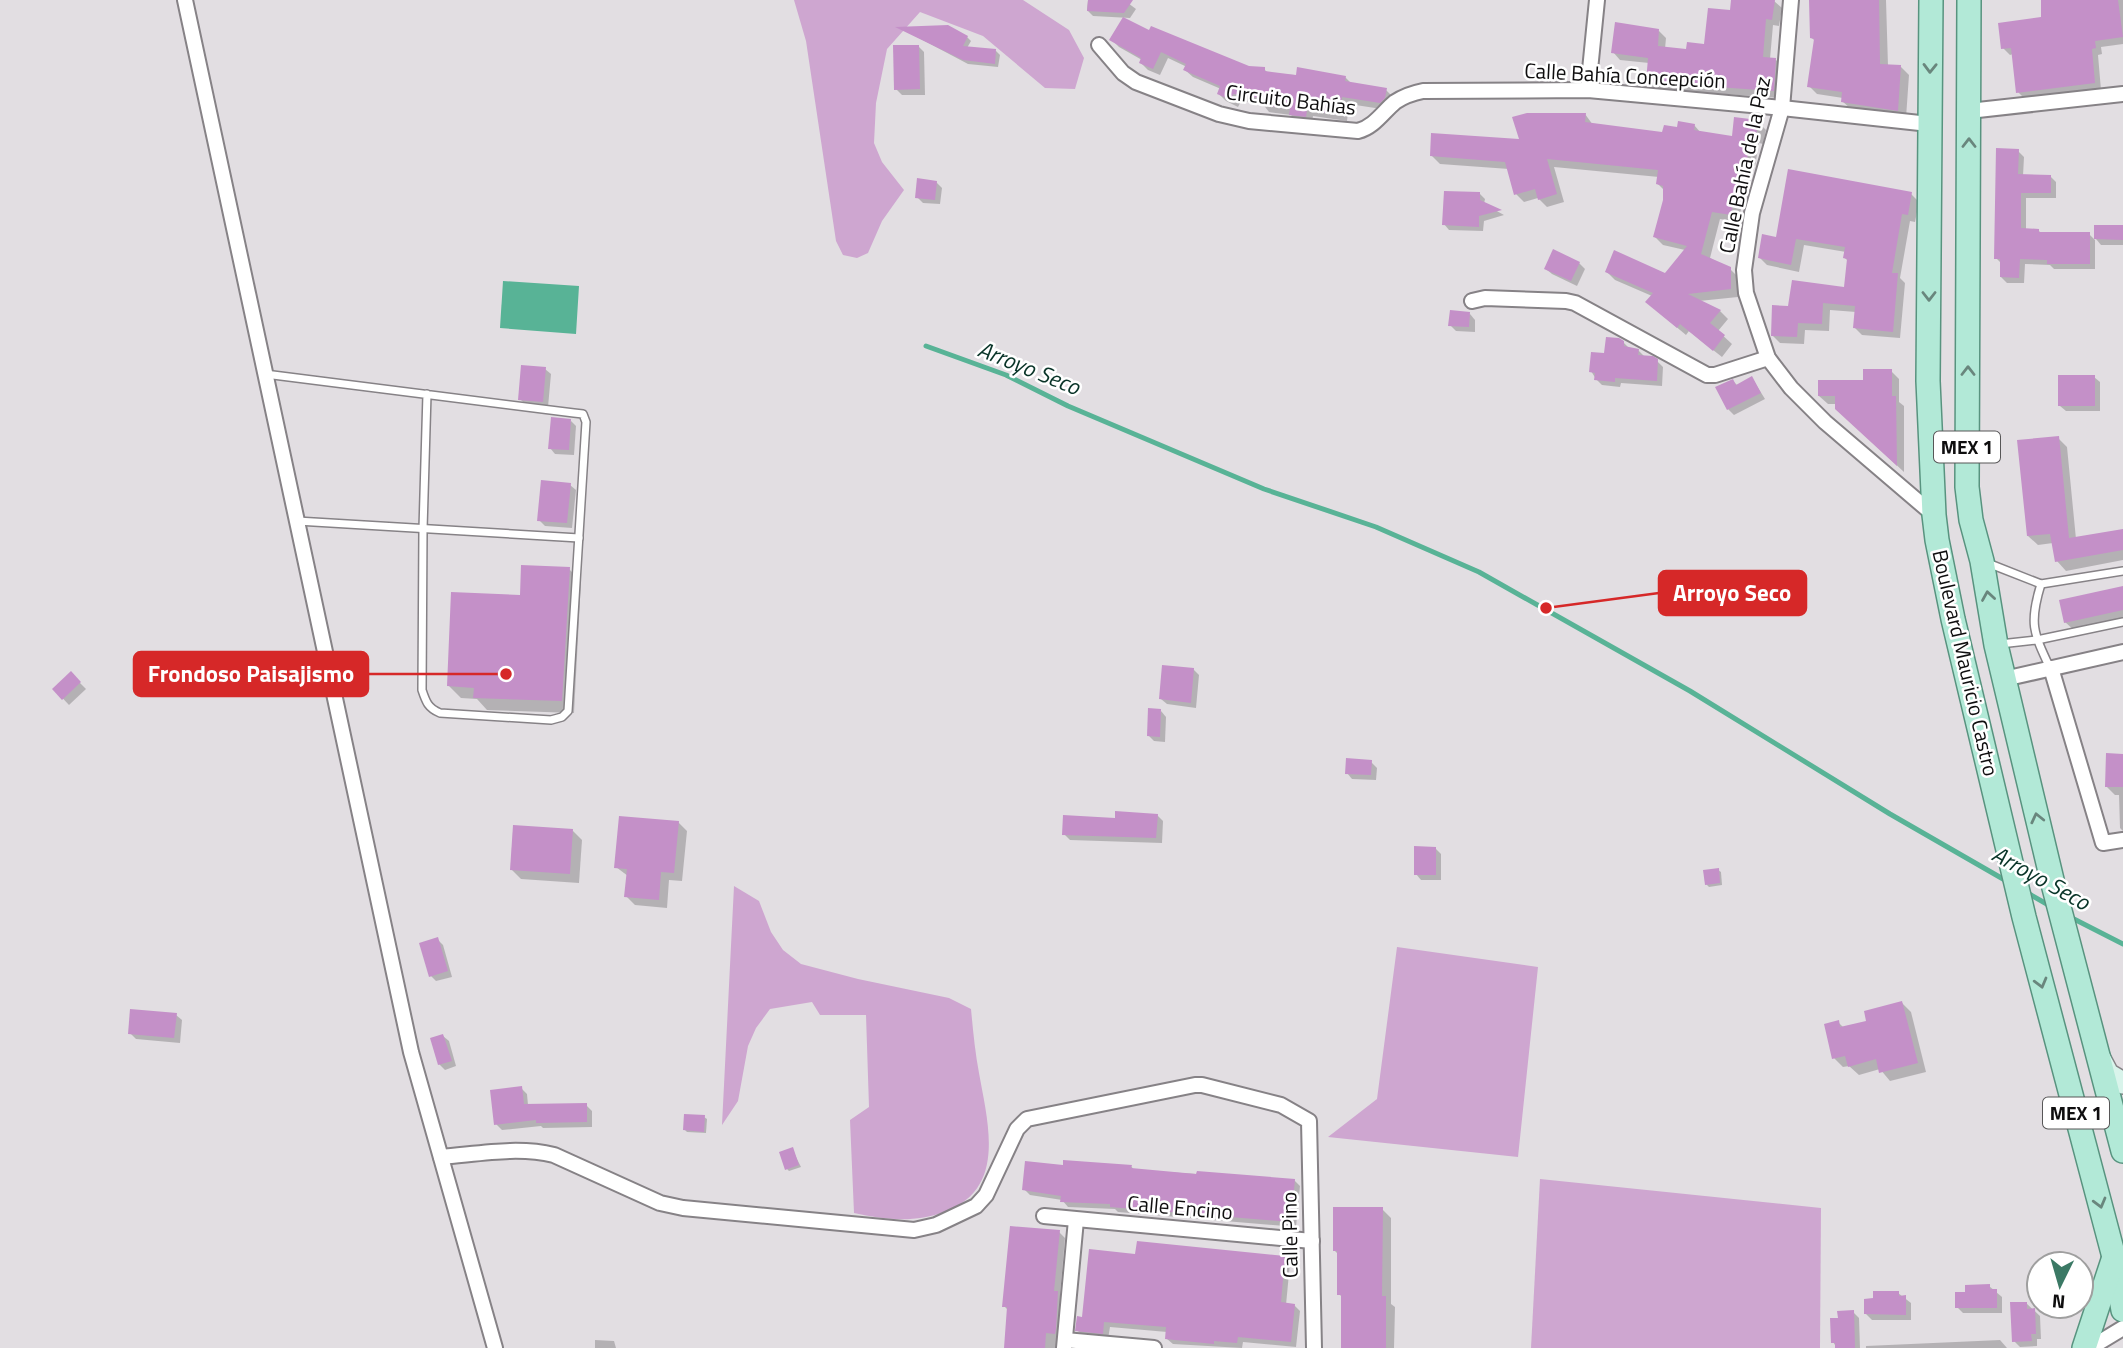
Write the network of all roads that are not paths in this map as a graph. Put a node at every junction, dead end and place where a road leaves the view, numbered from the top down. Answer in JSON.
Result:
{"nodes":[{"id":1,"x":185,"y":0,"type":"edge"},
{"id":2,"x":1597,"y":0,"type":"edge"},
{"id":3,"x":1791,"y":0,"type":"edge"},
{"id":4,"x":1931,"y":0,"type":"edge"},
{"id":5,"x":1969,"y":0,"type":"edge"},
{"id":6,"x":1100,"y":46,"type":"dead end"},
{"id":7,"x":1588,"y":90,"type":"junction"},
{"id":8,"x":2123,"y":94,"type":"edge"},
{"id":9,"x":1782,"y":108,"type":"junction"},
{"id":10,"x":1969,"y":111,"type":"junction"},
{"id":11,"x":1929,"y":124,"type":"junction"},
{"id":12,"x":1372,"y":125,"type":"joint"},
{"id":13,"x":1472,"y":301,"type":"dead end"},
{"id":14,"x":1768,"y":358,"type":"junction"},
{"id":15,"x":265,"y":374,"type":"junction"},
{"id":16,"x":428,"y":394,"type":"junction"},
{"id":17,"x":1934,"y":514,"type":"junction"},
{"id":18,"x":297,"y":521,"type":"junction"},
{"id":19,"x":423,"y":529,"type":"junction"},
{"id":20,"x":579,"y":538,"type":"junction"},
{"id":21,"x":1982,"y":561,"type":"junction"},
{"id":22,"x":2123,"y":571,"type":"edge"},
{"id":23,"x":2041,"y":584,"type":"junction"},
{"id":24,"x":2123,"y":622,"type":"edge"},
{"id":25,"x":2037,"y":640,"type":"junction"},
{"id":26,"x":1996,"y":645,"type":"junction"},
{"id":27,"x":2123,"y":652,"type":"edge"},
{"id":28,"x":2051,"y":668,"type":"junction"},
{"id":29,"x":2004,"y":679,"type":"junction"},
{"id":30,"x":2123,"y":841,"type":"edge"},
{"id":31,"x":2098,"y":1055,"type":"junction"},
{"id":32,"x":2123,"y":1083,"type":"edge"},
{"id":33,"x":2123,"y":1151,"type":"edge"},
{"id":34,"x":441,"y":1157,"type":"junction"},
{"id":35,"x":1044,"y":1216,"type":"dead end"},
{"id":36,"x":1076,"y":1220,"type":"junction"},
{"id":37,"x":1311,"y":1241,"type":"junction"},
{"id":38,"x":2114,"y":1258,"type":"junction"},
{"id":39,"x":2123,"y":1310,"type":"edge"},
{"id":40,"x":2123,"y":1328,"type":"edge"},
{"id":41,"x":1065,"y":1344,"type":"edge"},
{"id":42,"x":495,"y":1348,"type":"edge"},
{"id":43,"x":1154,"y":1348,"type":"edge"},
{"id":44,"x":1314,"y":1348,"type":"edge"},
{"id":45,"x":2084,"y":1348,"type":"edge"},
{"id":46,"x":2090,"y":1348,"type":"edge"}],
"edges":[{"from":1,"to":15,"type":"street"},
{"from":2,"to":7,"type":"street"},
{"from":3,"to":9,"type":"street","name":"Calle Bahía de la Paz"},
{"from":4,"to":11,"type":"main road","name":"Boulevard Mauricio Castro","number":"MEX 1","one_way":true},
{"from":5,"to":10,"type":"main road","name":"Boulevard Mauricio Castro","number":"MEX 1"},
{"from":6,"to":12,"type":"street","name":"Circuito Bahías"},
{"from":7,"to":9,"type":"street","name":"Calle Bahía Concepción"},
{"from":7,"to":12,"type":"street","name":"Calle Bahía Concepción"},
{"from":8,"to":10,"type":"street"},
{"from":9,"to":11,"type":"street","name":"Calle Bahía Concepción"},
{"from":9,"to":14,"type":"street","name":"Calle Bahía de la Paz"},
{"from":21,"to":10,"type":"main road","name":"Boulevard Mauricio Castro","number":"MEX 1","one_way":true},
{"from":11,"to":17,"type":"main road","name":"Boulevard Mauricio Castro","number":"MEX 1","one_way":true},
{"from":13,"to":14,"type":"street"},
{"from":14,"to":17,"type":"street","name":"Calle Bahía de la Paz"},
{"from":15,"to":16,"type":"lane"},
{"from":15,"to":18,"type":"street"},
{"from":16,"to":19,"type":"lane"},
{"from":16,"to":20,"type":"lane"},
{"from":17,"to":38,"type":"main road","name":"Boulevard Mauricio Castro","number":"MEX 1","one_way":true},
{"from":18,"to":19,"type":"lane"},
{"from":18,"to":34,"type":"street"},
{"from":19,"to":20,"type":"lane"},
{"from":19,"to":20,"type":"lane"},
{"from":21,"to":23,"type":"lane"},
{"from":26,"to":21,"type":"main road","name":"Boulevard Mauricio Castro","number":"MEX 1","one_way":true},
{"from":22,"to":23,"type":"lane"},
{"from":23,"to":25,"type":"lane"},
{"from":24,"to":25,"type":"lane"},
{"from":25,"to":26,"type":"lane"},
{"from":25,"to":28,"type":"lane"},
{"from":26,"to":29,"type":"main road","name":"Boulevard Mauricio Castro","number":"MEX 1"},
{"from":27,"to":28,"type":"street"},
{"from":28,"to":29,"type":"street"},
{"from":28,"to":30,"type":"street"},
{"from":31,"to":29,"type":"main road","name":"Boulevard Mauricio Castro","number":"MEX 1","one_way":true},
{"from":31,"to":32,"type":"main road"},
{"from":31,"to":33,"type":"main road","name":"Boulevard Mauricio Castro","number":"MEX 1"},
{"from":34,"to":37,"type":"street","name":"Calle Pino"},
{"from":34,"to":42,"type":"street"},
{"from":35,"to":36,"type":"street","name":"Calle Encino"},
{"from":36,"to":37,"type":"street","name":"Calle Encino"},
{"from":36,"to":41,"type":"street"},
{"from":37,"to":44,"type":"street","name":"Calle Pino"},
{"from":38,"to":39,"type":"main road","name":"Boulevard Mauricio Castro","number":"MEX 1"},
{"from":38,"to":45,"type":"main road"},
{"from":40,"to":46,"type":"street"},
{"from":41,"to":43,"type":"street"}]}
